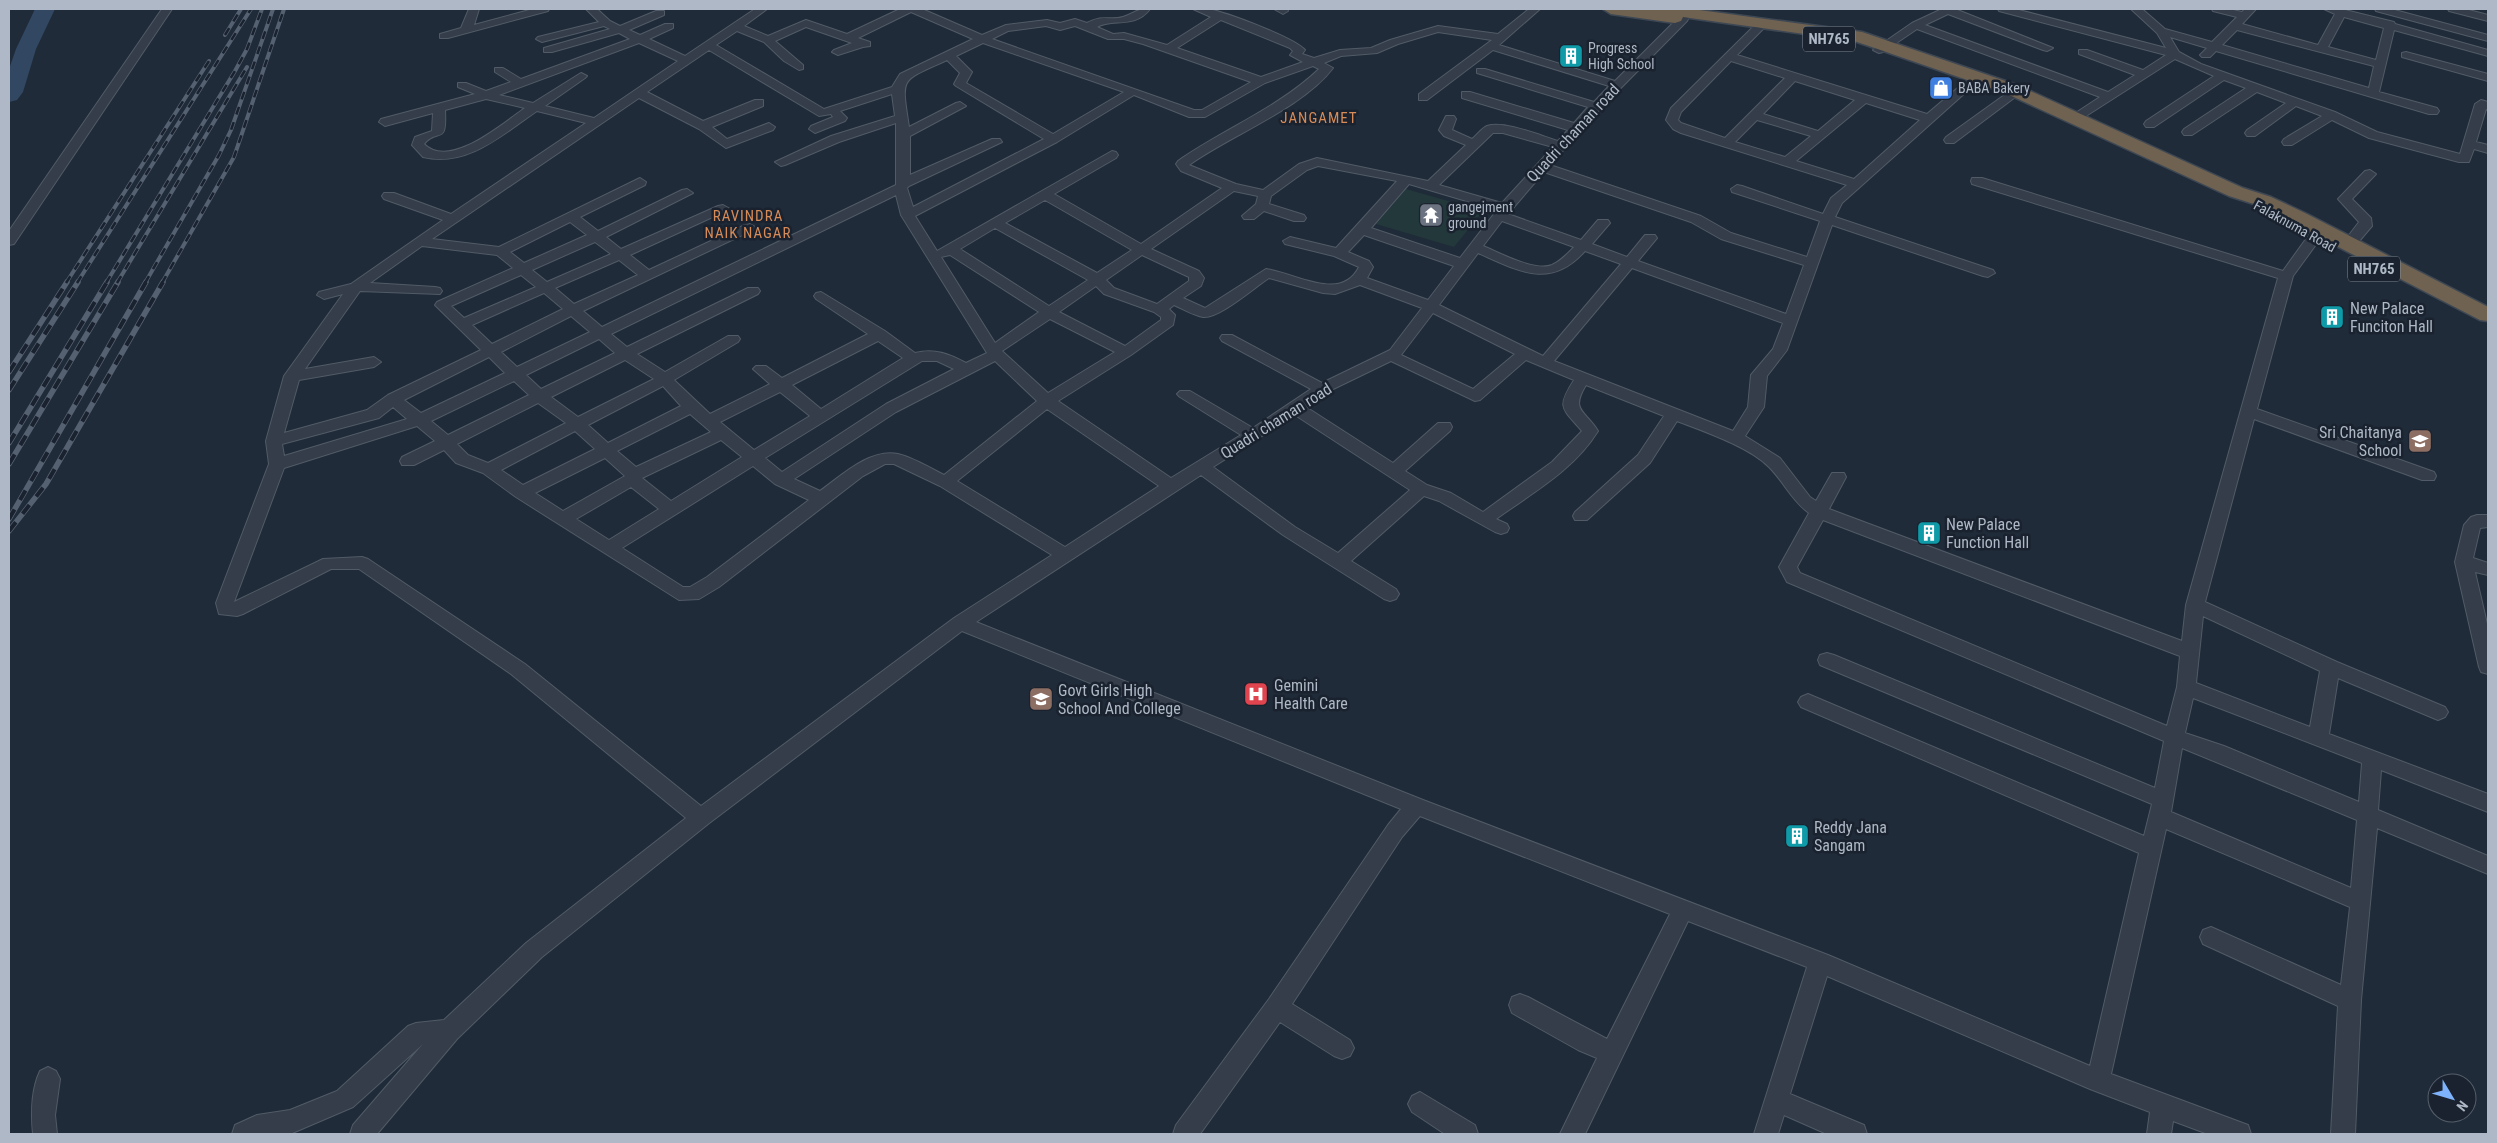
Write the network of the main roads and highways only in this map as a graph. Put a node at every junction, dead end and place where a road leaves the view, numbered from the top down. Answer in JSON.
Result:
{"nodes":[{"id":1,"x":1611,"y":9,"type":"edge"},
{"id":2,"x":1662,"y":9,"type":"edge"},
{"id":3,"x":1684,"y":16,"type":"junction"},
{"id":4,"x":1882,"y":48,"type":"junction"},
{"id":5,"x":2039,"y":103,"type":"junction"},
{"id":6,"x":2318,"y":233,"type":"junction"},
{"id":7,"x":2488,"y":314,"type":"edge"},
{"id":8,"x":2488,"y":328,"type":"edge"}],
"edges":[{"from":1,"to":3,"type":"highway","name":"Falaknuma Road","number":"NH765"},
{"from":2,"to":3,"type":"highway","name":"Falaknuma Road","number":"NH765"},
{"from":3,"to":4,"type":"highway","name":"Falaknuma Road","number":"NH765"},
{"from":3,"to":4,"type":"highway","name":"Falaknuma Road","number":"NH765"},
{"from":4,"to":5,"type":"highway","name":"Falaknuma Road","number":"NH765"},
{"from":4,"to":5,"type":"highway","name":"Falaknuma Road","number":"NH765"},
{"from":5,"to":6,"type":"highway","name":"Falaknuma Road","number":"NH765"},
{"from":6,"to":7,"type":"highway","name":"Falaknuma Road","number":"NH765"},
{"from":6,"to":8,"type":"highway","name":"Falaknuma Road","number":"NH765"}]}
